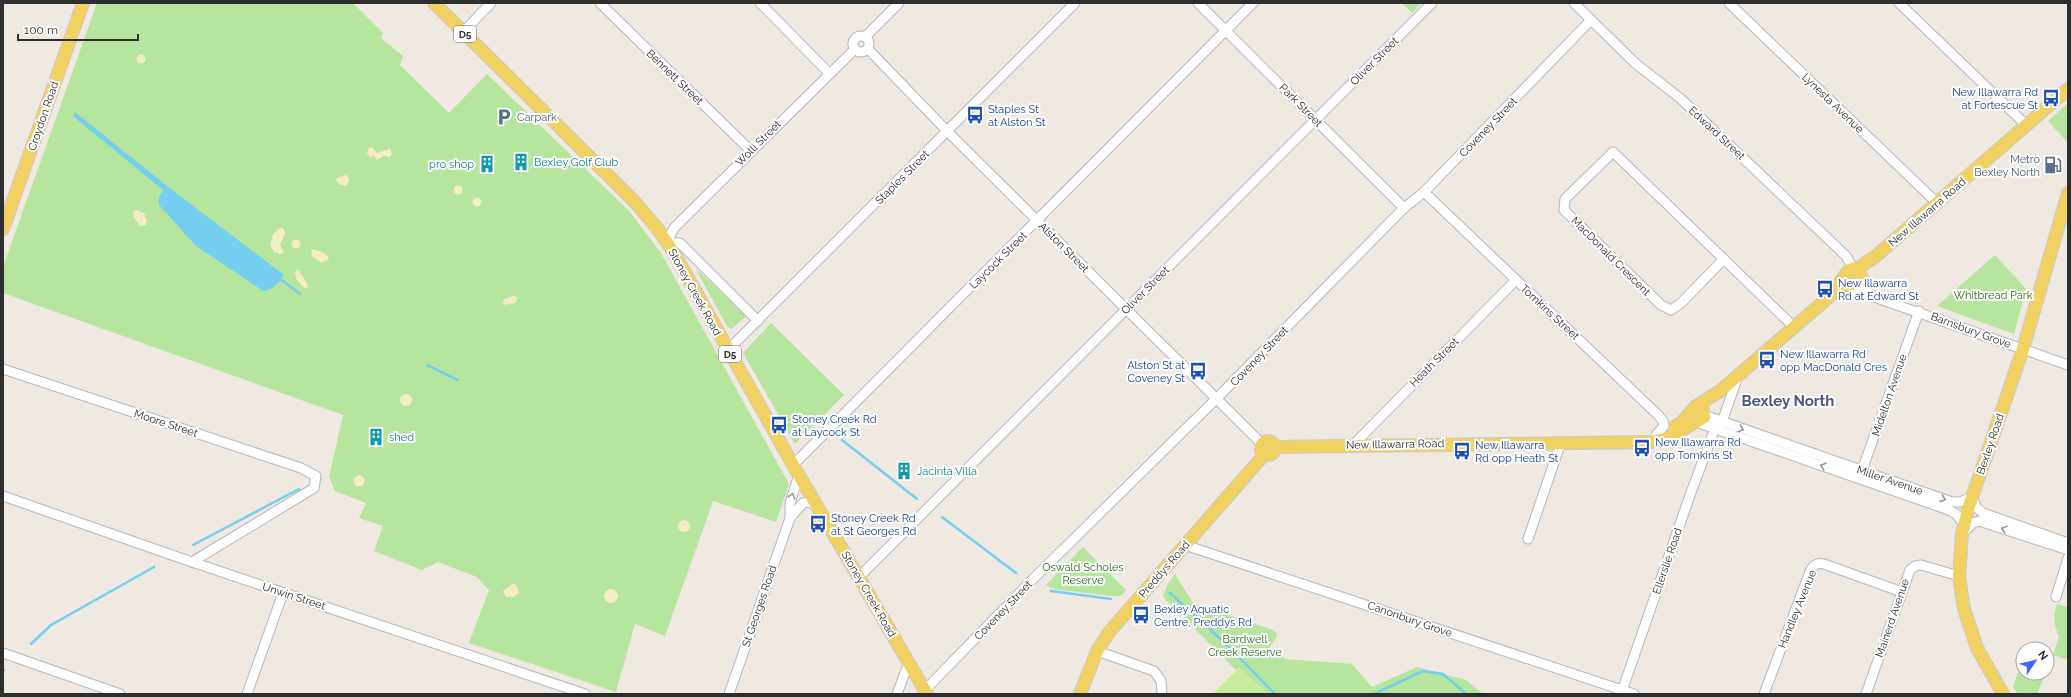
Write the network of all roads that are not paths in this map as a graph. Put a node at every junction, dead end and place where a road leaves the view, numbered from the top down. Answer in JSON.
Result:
{"nodes":[{"id":1,"x":83,"y":3,"type":"edge"},
{"id":2,"x":434,"y":3,"type":"edge"},
{"id":3,"x":491,"y":3,"type":"edge"},
{"id":4,"x":600,"y":3,"type":"edge"},
{"id":5,"x":760,"y":3,"type":"edge"},
{"id":6,"x":899,"y":3,"type":"edge"},
{"id":7,"x":1075,"y":3,"type":"edge"},
{"id":8,"x":1198,"y":3,"type":"edge"},
{"id":9,"x":1253,"y":3,"type":"edge"},
{"id":10,"x":1432,"y":3,"type":"edge"},
{"id":11,"x":1574,"y":3,"type":"edge"},
{"id":12,"x":1729,"y":3,"type":"edge"},
{"id":13,"x":1899,"y":3,"type":"edge"},
{"id":14,"x":1591,"y":20,"type":"junction"},
{"id":15,"x":1225,"y":30,"type":"junction"},
{"id":16,"x":463,"y":32,"type":"junction"},
{"id":17,"x":866,"y":36,"type":"junction"},
{"id":18,"x":855,"y":49,"type":"junction"},
{"id":19,"x":868,"y":49,"type":"junction"},
{"id":20,"x":828,"y":73,"type":"junction"},
{"id":21,"x":2068,"y":89,"type":"edge"},
{"id":22,"x":2068,"y":93,"type":"edge"},
{"id":23,"x":2056,"y":101,"type":"junction"},
{"id":24,"x":1316,"y":120,"type":"junction"},
{"id":25,"x":2026,"y":125,"type":"junction"},
{"id":26,"x":947,"y":131,"type":"junction"},
{"id":27,"x":750,"y":150,"type":"junction"},
{"id":28,"x":1424,"y":192,"type":"junction"},
{"id":29,"x":2068,"y":193,"type":"edge"},
{"id":30,"x":1937,"y":203,"type":"junction"},
{"id":31,"x":1404,"y":208,"type":"junction"},
{"id":32,"x":1037,"y":220,"type":"junction"},
{"id":33,"x":4,"y":226,"type":"edge"},
{"id":34,"x":2064,"y":226,"type":"edge"},
{"id":35,"x":667,"y":242,"type":"junction"},
{"id":36,"x":1846,"y":256,"type":"junction"},
{"id":37,"x":1876,"y":256,"type":"junction"},
{"id":38,"x":1724,"y":259,"type":"junction"},
{"id":39,"x":1855,"y":277,"type":"junction"},
{"id":40,"x":1516,"y":280,"type":"junction"},
{"id":41,"x":1830,"y":296,"type":"junction"},
{"id":42,"x":1870,"y":296,"type":"junction"},
{"id":43,"x":1126,"y":310,"type":"junction"},
{"id":44,"x":1918,"y":312,"type":"junction"},
{"id":45,"x":758,"y":320,"type":"junction"},
{"id":46,"x":1794,"y":327,"type":"junction"},
{"id":47,"x":2023,"y":349,"type":"junction"},
{"id":48,"x":728,"y":350,"type":"junction"},
{"id":49,"x":2068,"y":365,"type":"edge"},
{"id":50,"x":3,"y":369,"type":"edge"},
{"id":51,"x":1740,"y":374,"type":"junction"},
{"id":52,"x":1216,"y":399,"type":"junction"},
{"id":53,"x":1698,"y":415,"type":"junction"},
{"id":54,"x":1718,"y":425,"type":"junction"},
{"id":55,"x":1656,"y":435,"type":"junction"},
{"id":56,"x":1562,"y":442,"type":"junction"},
{"id":57,"x":1353,"y":445,"type":"junction"},
{"id":58,"x":1276,"y":447,"type":"joint"},
{"id":59,"x":1263,"y":449,"type":"junction"},
{"id":60,"x":796,"y":470,"type":"junction"},
{"id":61,"x":1861,"y":474,"type":"junction"},
{"id":62,"x":3,"y":496,"type":"edge"},
{"id":63,"x":1972,"y":497,"type":"junction"},
{"id":64,"x":818,"y":507,"type":"junction"},
{"id":65,"x":790,"y":518,"type":"junction"},
{"id":66,"x":1963,"y":529,"type":"junction"},
{"id":67,"x":1528,"y":539,"type":"dead end"},
{"id":68,"x":2068,"y":543,"type":"edge"},
{"id":69,"x":1185,"y":545,"type":"junction"},
{"id":70,"x":2068,"y":550,"type":"edge"},
{"id":71,"x":2068,"y":558,"type":"edge"},
{"id":72,"x":192,"y":562,"type":"junction"},
{"id":73,"x":1959,"y":576,"type":"junction"},
{"id":74,"x":859,"y":577,"type":"junction"},
{"id":75,"x":1902,"y":592,"type":"junction"},
{"id":76,"x":283,"y":593,"type":"junction"},
{"id":77,"x":2056,"y":597,"type":"dead end"},
{"id":78,"x":1096,"y":651,"type":"junction"},
{"id":79,"x":3,"y":653,"type":"edge"},
{"id":80,"x":909,"y":662,"type":"junction"},
{"id":81,"x":573,"y":692,"type":"edge"},
{"id":82,"x":926,"y":692,"type":"edge"},
{"id":83,"x":1622,"y":692,"type":"edge"},
{"id":84,"x":120,"y":694,"type":"edge"},
{"id":85,"x":247,"y":694,"type":"edge"},
{"id":86,"x":585,"y":694,"type":"edge"},
{"id":87,"x":729,"y":694,"type":"edge"},
{"id":88,"x":897,"y":694,"type":"edge"},
{"id":89,"x":1080,"y":694,"type":"edge"},
{"id":90,"x":1162,"y":694,"type":"edge"},
{"id":91,"x":1634,"y":694,"type":"edge"},
{"id":92,"x":1764,"y":694,"type":"edge"},
{"id":93,"x":1866,"y":694,"type":"edge"},
{"id":94,"x":2003,"y":694,"type":"edge"}],
"edges":[{"from":1,"to":33,"type":"main road","name":"Croydon Road"},
{"from":2,"to":16,"type":"main road","name":"Stoney Creek Road","number":"D5"},
{"from":3,"to":16,"type":"street"},
{"from":4,"to":27,"type":"street","name":"Bennett Street"},
{"from":5,"to":20,"type":"street"},
{"from":6,"to":17,"type":"street"},
{"from":7,"to":26,"type":"street","name":"Staples Street"},
{"from":8,"to":15,"type":"street","name":"Park Street"},
{"from":9,"to":15,"type":"street","name":"Laycock Street"},
{"from":10,"to":24,"type":"street","name":"Oliver Street"},
{"from":11,"to":14,"type":"street","name":"Edward Street"},
{"from":12,"to":30,"type":"street","name":"Lynesta Avenue"},
{"from":13,"to":25,"type":"street"},
{"from":14,"to":28,"type":"street","name":"Coveney Street"},
{"from":14,"to":36,"type":"street","name":"Edward Street"},
{"from":15,"to":24,"type":"street","name":"Park Street"},
{"from":15,"to":32,"type":"street","name":"Laycock Street"},
{"from":16,"to":35,"type":"main road","name":"Stoney Creek Road","number":"D5"},
{"from":17,"to":18,"type":"street"},
{"from":17,"to":19,"type":"street"},
{"from":18,"to":19,"type":"street"},
{"from":18,"to":20,"type":"street","name":"Wolli Street"},
{"from":19,"to":26,"type":"street","name":"Alston Street"},
{"from":20,"to":27,"type":"street","name":"Wolli Street"},
{"from":21,"to":23,"type":"main road","name":"New Illawarra Road"},
{"from":22,"to":23,"type":"main road"},
{"from":23,"to":25,"type":"main road","name":"New Illawarra Road"},
{"from":24,"to":31,"type":"street","name":"Park Street"},
{"from":24,"to":43,"type":"street","name":"Oliver Street"},
{"from":25,"to":30,"type":"main road","name":"New Illawarra Road"},
{"from":26,"to":32,"type":"street","name":"Alston Street"},
{"from":26,"to":45,"type":"street","name":"Staples Street"},
{"from":27,"to":35,"type":"street","name":"Wolli Street"},
{"from":28,"to":31,"type":"street","name":"Coveney Street"},
{"from":28,"to":40,"type":"street","name":"Tomkins Street"},
{"from":29,"to":34,"type":"main road","name":"Bexley Road"},
{"from":30,"to":37,"type":"main road","name":"New Illawarra Road"},
{"from":31,"to":52,"type":"street","name":"Coveney Street"},
{"from":32,"to":43,"type":"street","name":"Alston Street"},
{"from":32,"to":60,"type":"street","name":"Laycock Street"},
{"from":34,"to":47,"type":"main road","name":"Bexley Road"},
{"from":35,"to":45,"type":"street"},
{"from":35,"to":48,"type":"main road","name":"Stoney Creek Road","number":"D5"},
{"from":36,"to":37,"type":"street"},
{"from":36,"to":39,"type":"street","name":"Edward Street"},
{"from":37,"to":39,"type":"main road","name":"New Illawarra Road"},
{"from":38,"to":38,"type":"street","name":"MacDonald Crescent"},
{"from":38,"to":46,"type":"street","name":"MacDonald Crescent"},
{"from":39,"to":41,"type":"main road","name":"New Illawarra Road"},
{"from":39,"to":42,"type":"street","name":"Barnsbury Grove"},
{"from":40,"to":55,"type":"street","name":"Tomkins Street"},
{"from":40,"to":57,"type":"street","name":"Heath Street"},
{"from":41,"to":42,"type":"street"},
{"from":41,"to":46,"type":"main road","name":"New Illawarra Road"},
{"from":42,"to":44,"type":"street","name":"Barnsbury Grove"},
{"from":43,"to":52,"type":"street","name":"Alston Street"},
{"from":43,"to":74,"type":"street","name":"Oliver Street"},
{"from":44,"to":47,"type":"street","name":"Barnsbury Grove"},
{"from":44,"to":61,"type":"street","name":"Midelton Avenue"},
{"from":45,"to":48,"type":"street","name":"Staples Street"},
{"from":46,"to":51,"type":"main road","name":"New Illawarra Road"},
{"from":47,"to":49,"type":"street","name":"Barnsbury Grove"},
{"from":47,"to":63,"type":"main road","name":"Bexley Road"},
{"from":48,"to":60,"type":"main road","name":"Stoney Creek Road","number":"D5"},
{"from":50,"to":72,"type":"street","name":"Moore Street"},
{"from":51,"to":53,"type":"main road","name":"New Illawarra Road"},
{"from":51,"to":54,"type":"street","name":"Ellerslie Road"},
{"from":52,"to":59,"type":"street","name":"Alston Street"},
{"from":52,"to":82,"type":"street","name":"Coveney Street"},
{"from":53,"to":54,"type":"street","name":"Miller Avenue"},
{"from":53,"to":55,"type":"main road","name":"New Illawarra Road"},
{"from":53,"to":56,"type":"main road","name":"New Illawarra Road"},
{"from":54,"to":61,"type":"street","name":"Miller Avenue"},
{"from":54,"to":83,"type":"street","name":"Ellerslie Road"},
{"from":55,"to":56,"type":"main road","name":"New Illawarra Road"},
{"from":56,"to":57,"type":"main road","name":"New Illawarra Road"},
{"from":56,"to":67,"type":"street"},
{"from":57,"to":58,"type":"main road","name":"New Illawarra Road"},
{"from":58,"to":59,"type":"main road","name":"Preddys Road"},
{"from":59,"to":69,"type":"main road","name":"Preddys Road"},
{"from":60,"to":64,"type":"main road","name":"Stoney Creek Road","number":"D5"},
{"from":65,"to":60,"type":"street","name":"St Georges Road","one_way":true},
{"from":61,"to":63,"type":"street","name":"Miller Avenue","one_way":true},
{"from":61,"to":66,"type":"street","name":"Miller Avenue"},
{"from":62,"to":72,"type":"street","name":"Unwin Street"},
{"from":63,"to":66,"type":"main road","name":"Bexley Road"},
{"from":63,"to":68,"type":"street"},
{"from":64,"to":65,"type":"street","name":"St Georges Road"},
{"from":64,"to":74,"type":"main road","name":"Stoney Creek Road","number":"D5"},
{"from":65,"to":87,"type":"street","name":"St Georges Road"},
{"from":70,"to":66,"type":"street","one_way":true},
{"from":66,"to":73,"type":"main road","name":"Bexley Road"},
{"from":69,"to":78,"type":"main road","name":"Preddys Road"},
{"from":69,"to":83,"type":"street","name":"Canonbury Grove"},
{"from":71,"to":77,"type":"street"},
{"from":72,"to":76,"type":"street","name":"Unwin Street"},
{"from":73,"to":75,"type":"street","name":"Mainerd Avenue"},
{"from":73,"to":94,"type":"main road","name":"Bexley Road"},
{"from":74,"to":80,"type":"main road","name":"Stoney Creek Road","number":"D5"},
{"from":75,"to":92,"type":"street","name":"Handley Avenue"},
{"from":75,"to":93,"type":"street","name":"Mainerd Avenue"},
{"from":76,"to":81,"type":"street","name":"Unwin Street"},
{"from":76,"to":85,"type":"street"},
{"from":78,"to":89,"type":"main road","name":"Preddys Road"},
{"from":78,"to":90,"type":"street"},
{"from":79,"to":84,"type":"street"},
{"from":80,"to":82,"type":"main road","name":"Stoney Creek Road","number":"D5"},
{"from":80,"to":88,"type":"street"},
{"from":81,"to":86,"type":"street","name":"Unwin Street"},
{"from":83,"to":91,"type":"street","name":"Canonbury Grove"}]}
